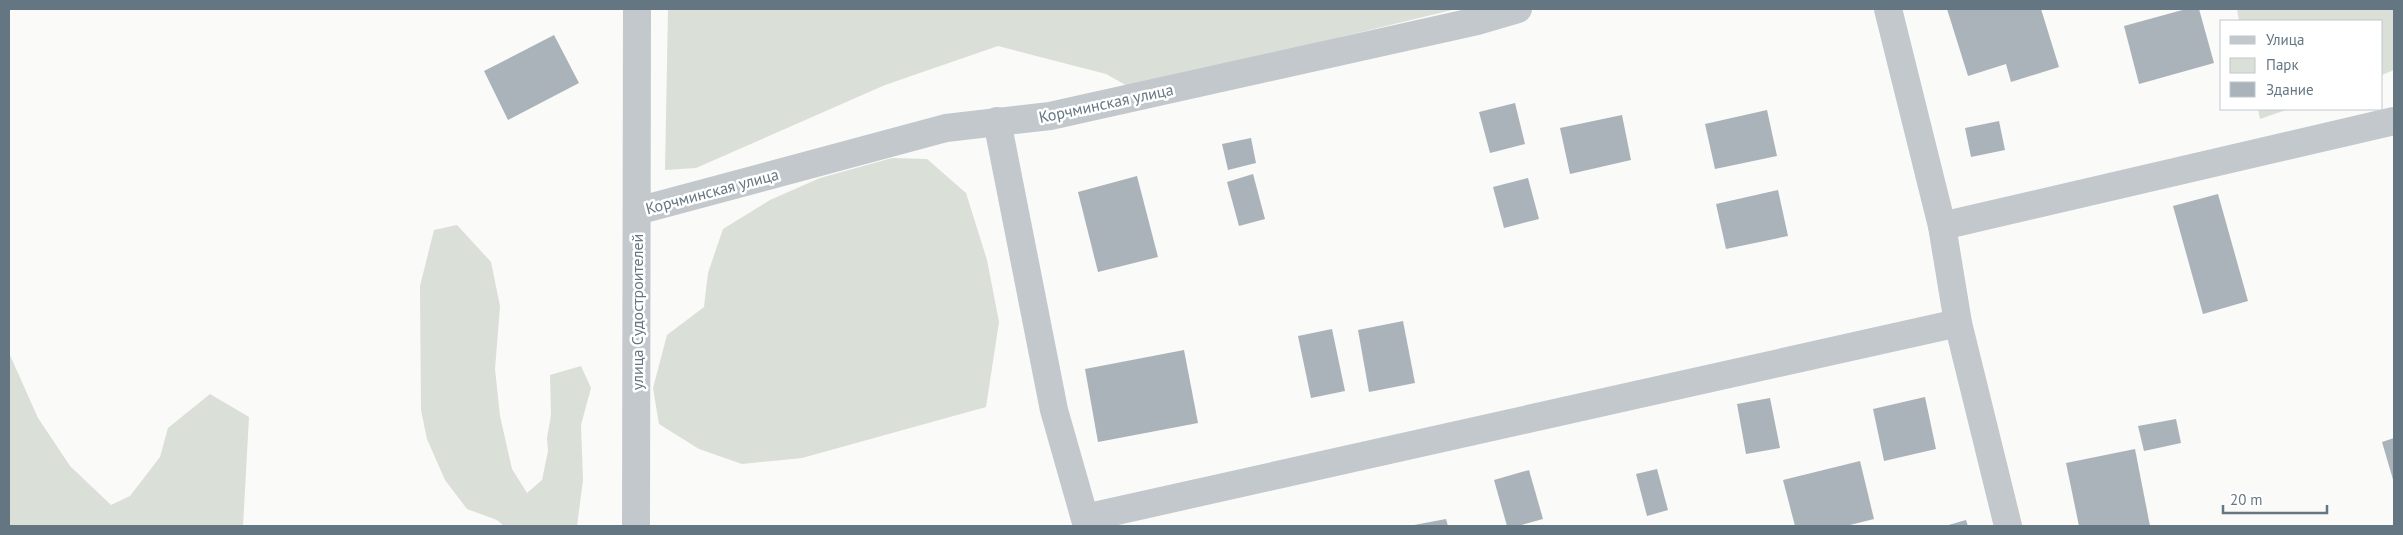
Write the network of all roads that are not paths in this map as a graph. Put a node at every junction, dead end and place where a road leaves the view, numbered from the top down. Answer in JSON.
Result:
{"nodes":[{"id":1,"x":637,"y":9,"type":"edge"},
{"id":2,"x":1518,"y":9,"type":"edge"},
{"id":3,"x":1888,"y":9,"type":"edge"},
{"id":4,"x":998,"y":121,"type":"junction"},
{"id":5,"x":2394,"y":121,"type":"edge"},
{"id":6,"x":637,"y":211,"type":"junction"},
{"id":7,"x":1942,"y":226,"type":"junction"},
{"id":8,"x":1958,"y":323,"type":"junction"},
{"id":9,"x":1086,"y":522,"type":"edge"},
{"id":10,"x":636,"y":526,"type":"edge"},
{"id":11,"x":2008,"y":526,"type":"edge"}],
"edges":[{"from":1,"to":6,"type":"street","name":"улица Судостроителей"},
{"from":2,"to":4,"type":"street","name":"Корчминская улица"},
{"from":3,"to":7,"type":"street"},
{"from":4,"to":6,"type":"street","name":"Корчминская улица"},
{"from":4,"to":9,"type":"street"},
{"from":5,"to":7,"type":"street"},
{"from":6,"to":10,"type":"street","name":"улица Судостроителей"},
{"from":7,"to":8,"type":"street"},
{"from":8,"to":9,"type":"street"},
{"from":8,"to":11,"type":"street"}]}
